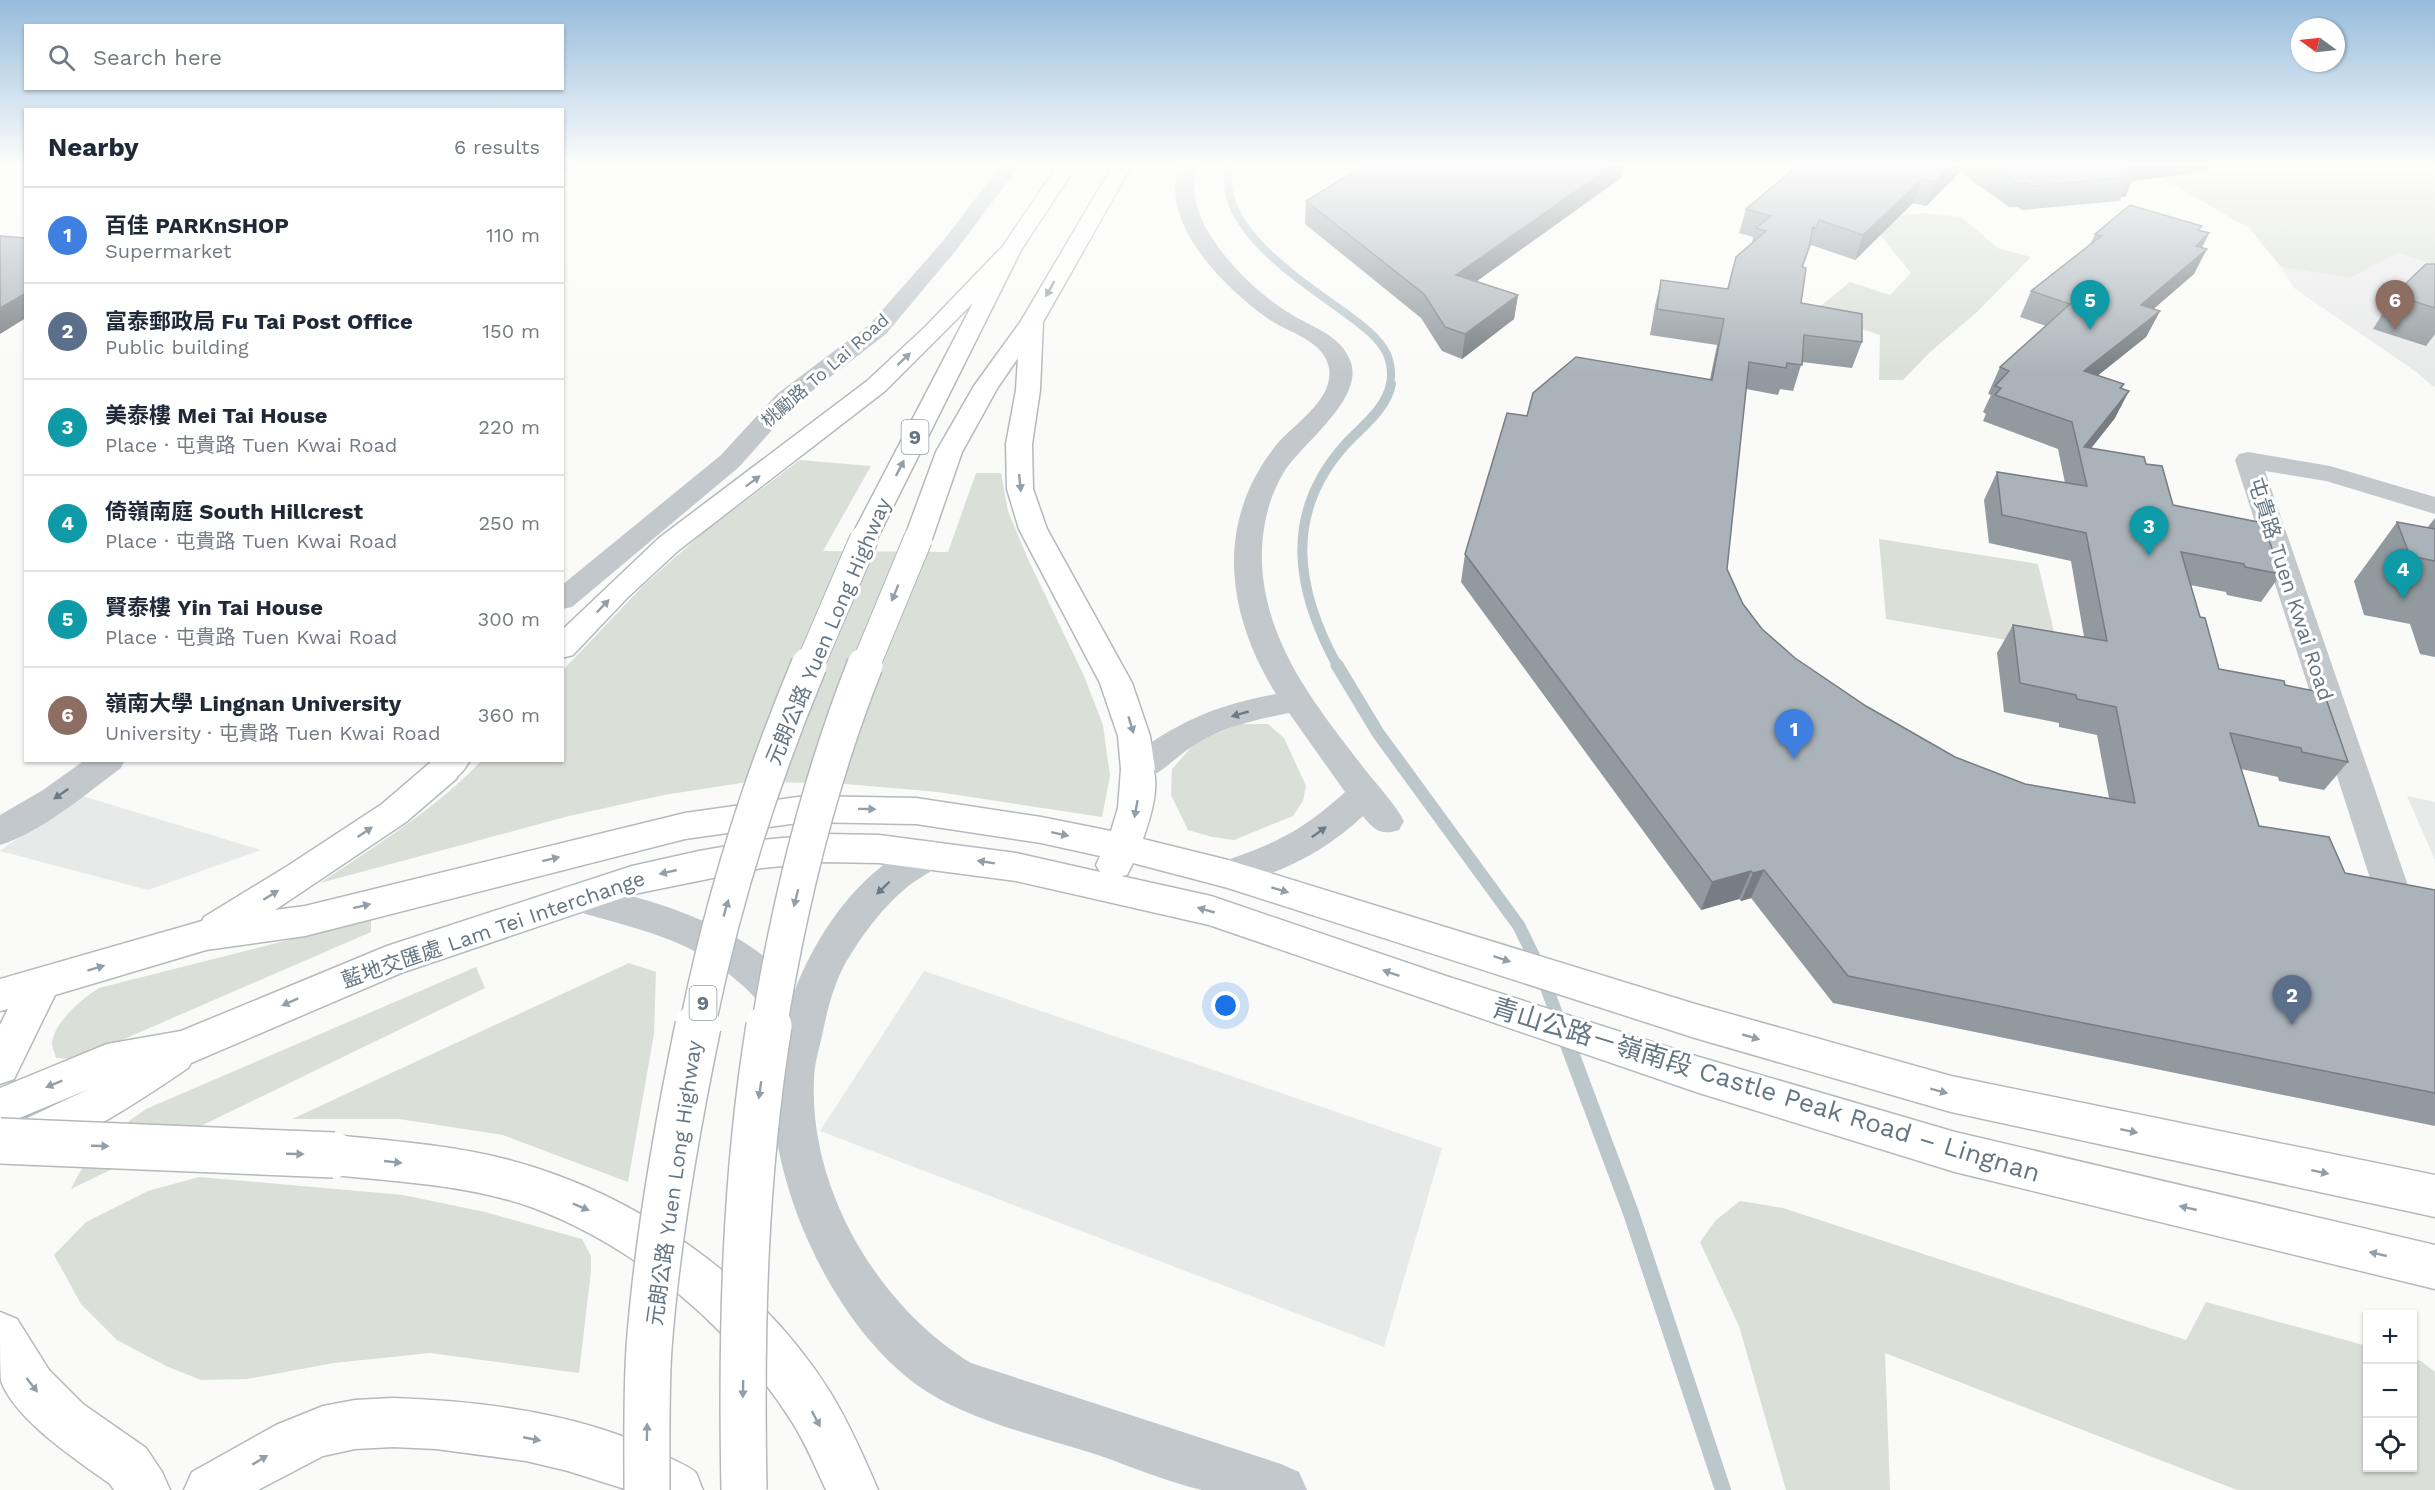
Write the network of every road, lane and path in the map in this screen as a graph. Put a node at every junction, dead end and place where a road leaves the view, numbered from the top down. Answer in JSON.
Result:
{"nodes":[{"id":1,"x":958,"y":235,"type":"edge"},
{"id":2,"x":1021,"y":235,"type":"edge"},
{"id":3,"x":1083,"y":235,"type":"edge"},
{"id":4,"x":1199,"y":235,"type":"edge"},
{"id":5,"x":1011,"y":250,"type":"junction"},
{"id":6,"x":1032,"y":322,"type":"junction"},
{"id":7,"x":2435,"y":506,"type":"edge"},
{"id":8,"x":564,"y":598,"type":"edge"},
{"id":9,"x":564,"y":646,"type":"edge"},
{"id":10,"x":1297,"y":701,"type":"junction"},
{"id":11,"x":106,"y":762,"type":"edge"},
{"id":12,"x":448,"y":764,"type":"edge"},
{"id":13,"x":1138,"y":769,"type":"junction"},
{"id":14,"x":1364,"y":794,"type":"junction"},
{"id":15,"x":1387,"y":821,"type":"dead end"},
{"id":16,"x":0,"y":832,"type":"edge"},
{"id":17,"x":1122,"y":847,"type":"junction"},
{"id":18,"x":930,"y":854,"type":"junction"},
{"id":19,"x":1228,"y":874,"type":"junction"},
{"id":20,"x":1105,"y":886,"type":"junction"},
{"id":21,"x":575,"y":897,"type":"junction"},
{"id":22,"x":2395,"y":900,"type":"edge"},
{"id":23,"x":206,"y":935,"type":"junction"},
{"id":24,"x":40,"y":985,"type":"junction"},
{"id":25,"x":0,"y":995,"type":"edge"},
{"id":26,"x":0,"y":1017,"type":"edge"},
{"id":27,"x":802,"y":1035,"type":"junction"},
{"id":28,"x":185,"y":1048,"type":"junction"},
{"id":29,"x":0,"y":1066,"type":"edge"},
{"id":30,"x":0,"y":1107,"type":"edge"},
{"id":31,"x":0,"y":1141,"type":"edge"},
{"id":32,"x":0,"y":1152,"type":"edge"},
{"id":33,"x":2435,"y":1196,"type":"edge"},
{"id":34,"x":2435,"y":1267,"type":"edge"},
{"id":35,"x":0,"y":1336,"type":"edge"},
{"id":36,"x":144,"y":1490,"type":"edge"},
{"id":37,"x":210,"y":1490,"type":"edge"},
{"id":38,"x":647,"y":1490,"type":"edge"},
{"id":39,"x":677,"y":1490,"type":"edge"},
{"id":40,"x":744,"y":1490,"type":"edge"},
{"id":41,"x":852,"y":1490,"type":"edge"},
{"id":42,"x":1281,"y":1490,"type":"edge"}],
"edges":[{"from":1,"to":8,"type":"street","name":"桃勵路 To Lai Road"},
{"from":2,"to":5,"type":"main road","name":"元朗公路 Yuen Long Highway","number":"9"},
{"from":3,"to":6,"type":"main road","number":"9","one_way":true},
{"from":4,"to":10,"type":"street"},
{"from":9,"to":5,"type":"main road","one_way":true},
{"from":38,"to":5,"type":"main road","name":"元朗公路 Yuen Long Highway","number":"9","one_way":true,"bridge":true},
{"from":6,"to":13,"type":"main road","number":"9","one_way":true},
{"from":6,"to":40,"type":"main road","number":"9","one_way":true,"bridge":true},
{"from":7,"to":22,"type":"street","name":"屯貴路 Tuen Kwai Road"},
{"from":10,"to":13,"type":"street","one_way":true},
{"from":10,"to":14,"type":"street"},
{"from":11,"to":16,"type":"street","one_way":true},
{"from":23,"to":12,"type":"main road","name":"藍地交匯處 Lam Tei Interchange","one_way":true},
{"from":13,"to":17,"type":"main road","one_way":true},
{"from":14,"to":15,"type":"street"},
{"from":19,"to":14,"type":"street","one_way":true},
{"from":17,"to":19,"type":"main road","name":"青山公路－嶺南段 Castle Peak Road – Lingnan"},
{"from":17,"to":20,"type":"main road"},
{"from":23,"to":17,"type":"main road","name":"藍地交匯處 Lam Tei Interchange","one_way":true},
{"from":20,"to":18,"type":"main road","name":"藍地交匯處 Lam Tei Interchange","one_way":true},
{"from":18,"to":21,"type":"main road","name":"藍地交匯處 Lam Tei Interchange","one_way":true},
{"from":18,"to":27,"type":"street","one_way":true},
{"from":19,"to":33,"type":"main road","name":"青山公路－嶺南段 Castle Peak Road – Lingnan","one_way":true},
{"from":34,"to":20,"type":"main road","name":"青山公路－嶺南段 Castle Peak Road – Lingnan","one_way":true},
{"from":21,"to":27,"type":"street"},
{"from":21,"to":28,"type":"main road","name":"藍地交匯處 Lam Tei Interchange","one_way":true},
{"from":24,"to":23,"type":"main road","name":"藍地交匯處 Lam Tei Interchange","one_way":true},
{"from":24,"to":25,"type":"main road","name":"藍地交匯處 Lam Tei Interchange"},
{"from":24,"to":26,"type":"main road","name":"藍地交匯處 Lam Tei Interchange"},
{"from":24,"to":29,"type":"main road"},
{"from":27,"to":42,"type":"street"},
{"from":28,"to":30,"type":"main road","name":"藍地交匯處 Lam Tei Interchange","one_way":true},
{"from":28,"to":32,"type":"main road"},
{"from":31,"to":41,"type":"main road","one_way":true,"bridge":true},
{"from":35,"to":36,"type":"main road","one_way":true},
{"from":37,"to":39,"type":"main road","one_way":true}]}
